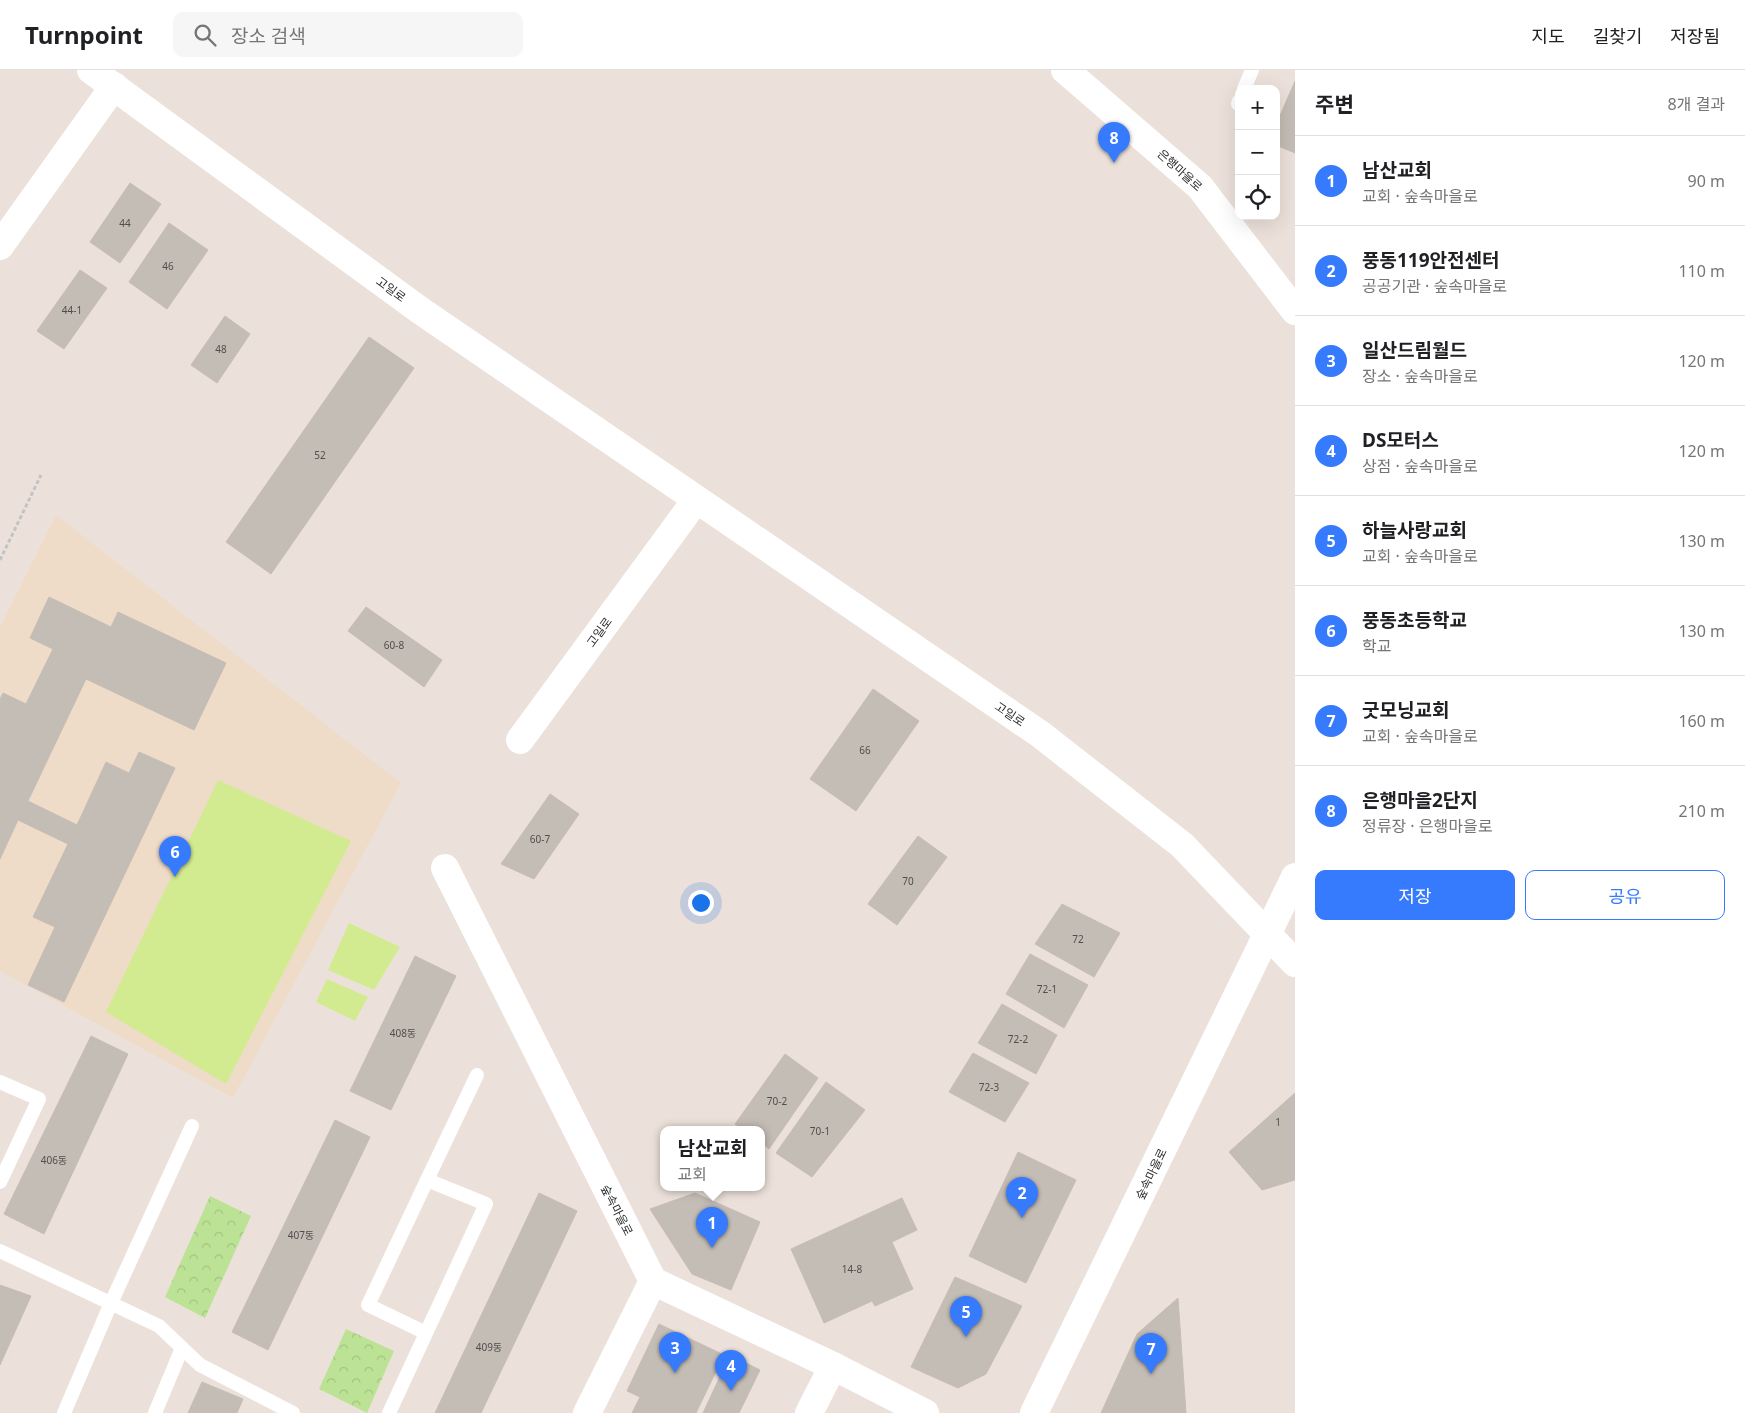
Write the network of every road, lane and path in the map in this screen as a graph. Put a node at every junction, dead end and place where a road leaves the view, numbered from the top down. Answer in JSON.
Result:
{"nodes":[{"id":1,"x":91,"y":70,"type":"edge"},
{"id":2,"x":1065,"y":70,"type":"edge"},
{"id":3,"x":1252,"y":70,"type":"edge"},
{"id":4,"x":1246,"y":85,"type":"edge"},
{"id":5,"x":114,"y":86,"type":"junction"},
{"id":6,"x":0,"y":246,"type":"edge"},
{"id":7,"x":1295,"y":312,"type":"edge"},
{"id":8,"x":41,"y":475,"type":"dead end"},
{"id":9,"x":696,"y":500,"type":"junction"},
{"id":10,"x":0,"y":560,"type":"edge"},
{"id":11,"x":520,"y":740,"type":"dead end"},
{"id":12,"x":445,"y":868,"type":"dead end"},
{"id":13,"x":1295,"y":877,"type":"edge"},
{"id":14,"x":1268,"y":935,"type":"junction"},
{"id":15,"x":1295,"y":963,"type":"edge"},
{"id":16,"x":477,"y":1075,"type":"dead end"},
{"id":17,"x":0,"y":1082,"type":"edge"},
{"id":18,"x":192,"y":1126,"type":"dead end"},
{"id":19,"x":427,"y":1180,"type":"junction"},
{"id":20,"x":0,"y":1182,"type":"edge"},
{"id":21,"x":0,"y":1252,"type":"edge"},
{"id":22,"x":653,"y":1281,"type":"junction"},
{"id":23,"x":111,"y":1303,"type":"junction"},
{"id":24,"x":426,"y":1333,"type":"junction"},
{"id":25,"x":182,"y":1348,"type":"junction"},
{"id":26,"x":833,"y":1366,"type":"junction"},
{"id":27,"x":64,"y":1413,"type":"edge"},
{"id":28,"x":155,"y":1413,"type":"edge"},
{"id":29,"x":293,"y":1413,"type":"edge"},
{"id":30,"x":389,"y":1413,"type":"edge"},
{"id":31,"x":587,"y":1413,"type":"edge"},
{"id":32,"x":809,"y":1413,"type":"edge"},
{"id":33,"x":925,"y":1413,"type":"edge"},
{"id":34,"x":1034,"y":1413,"type":"edge"}],
"edges":[{"from":1,"to":5,"type":"main road","name":"고일로"},
{"from":2,"to":7,"type":"main road","name":"은행마을로"},
{"from":3,"to":4,"type":"lane"},
{"from":5,"to":6,"type":"main road"},
{"from":5,"to":9,"type":"main road","name":"고일로"},
{"from":8,"to":10,"type":"path"},
{"from":9,"to":11,"type":"main road","name":"고일로"},
{"from":9,"to":14,"type":"main road","name":"고일로"},
{"from":12,"to":22,"type":"main road","name":"숲속마을로"},
{"from":13,"to":14,"type":"main road","name":"숲속마을로"},
{"from":14,"to":15,"type":"main road","name":"고일로"},
{"from":14,"to":34,"type":"main road","name":"숲속마을로"},
{"from":16,"to":19,"type":"lane"},
{"from":17,"to":20,"type":"lane"},
{"from":18,"to":23,"type":"lane"},
{"from":19,"to":24,"type":"lane"},
{"from":19,"to":24,"type":"lane"},
{"from":21,"to":23,"type":"lane"},
{"from":22,"to":26,"type":"main road"},
{"from":22,"to":31,"type":"main road"},
{"from":23,"to":25,"type":"lane"},
{"from":23,"to":27,"type":"lane"},
{"from":24,"to":30,"type":"lane"},
{"from":25,"to":28,"type":"lane"},
{"from":25,"to":29,"type":"lane"},
{"from":26,"to":32,"type":"main road"},
{"from":26,"to":33,"type":"main road"}]}
